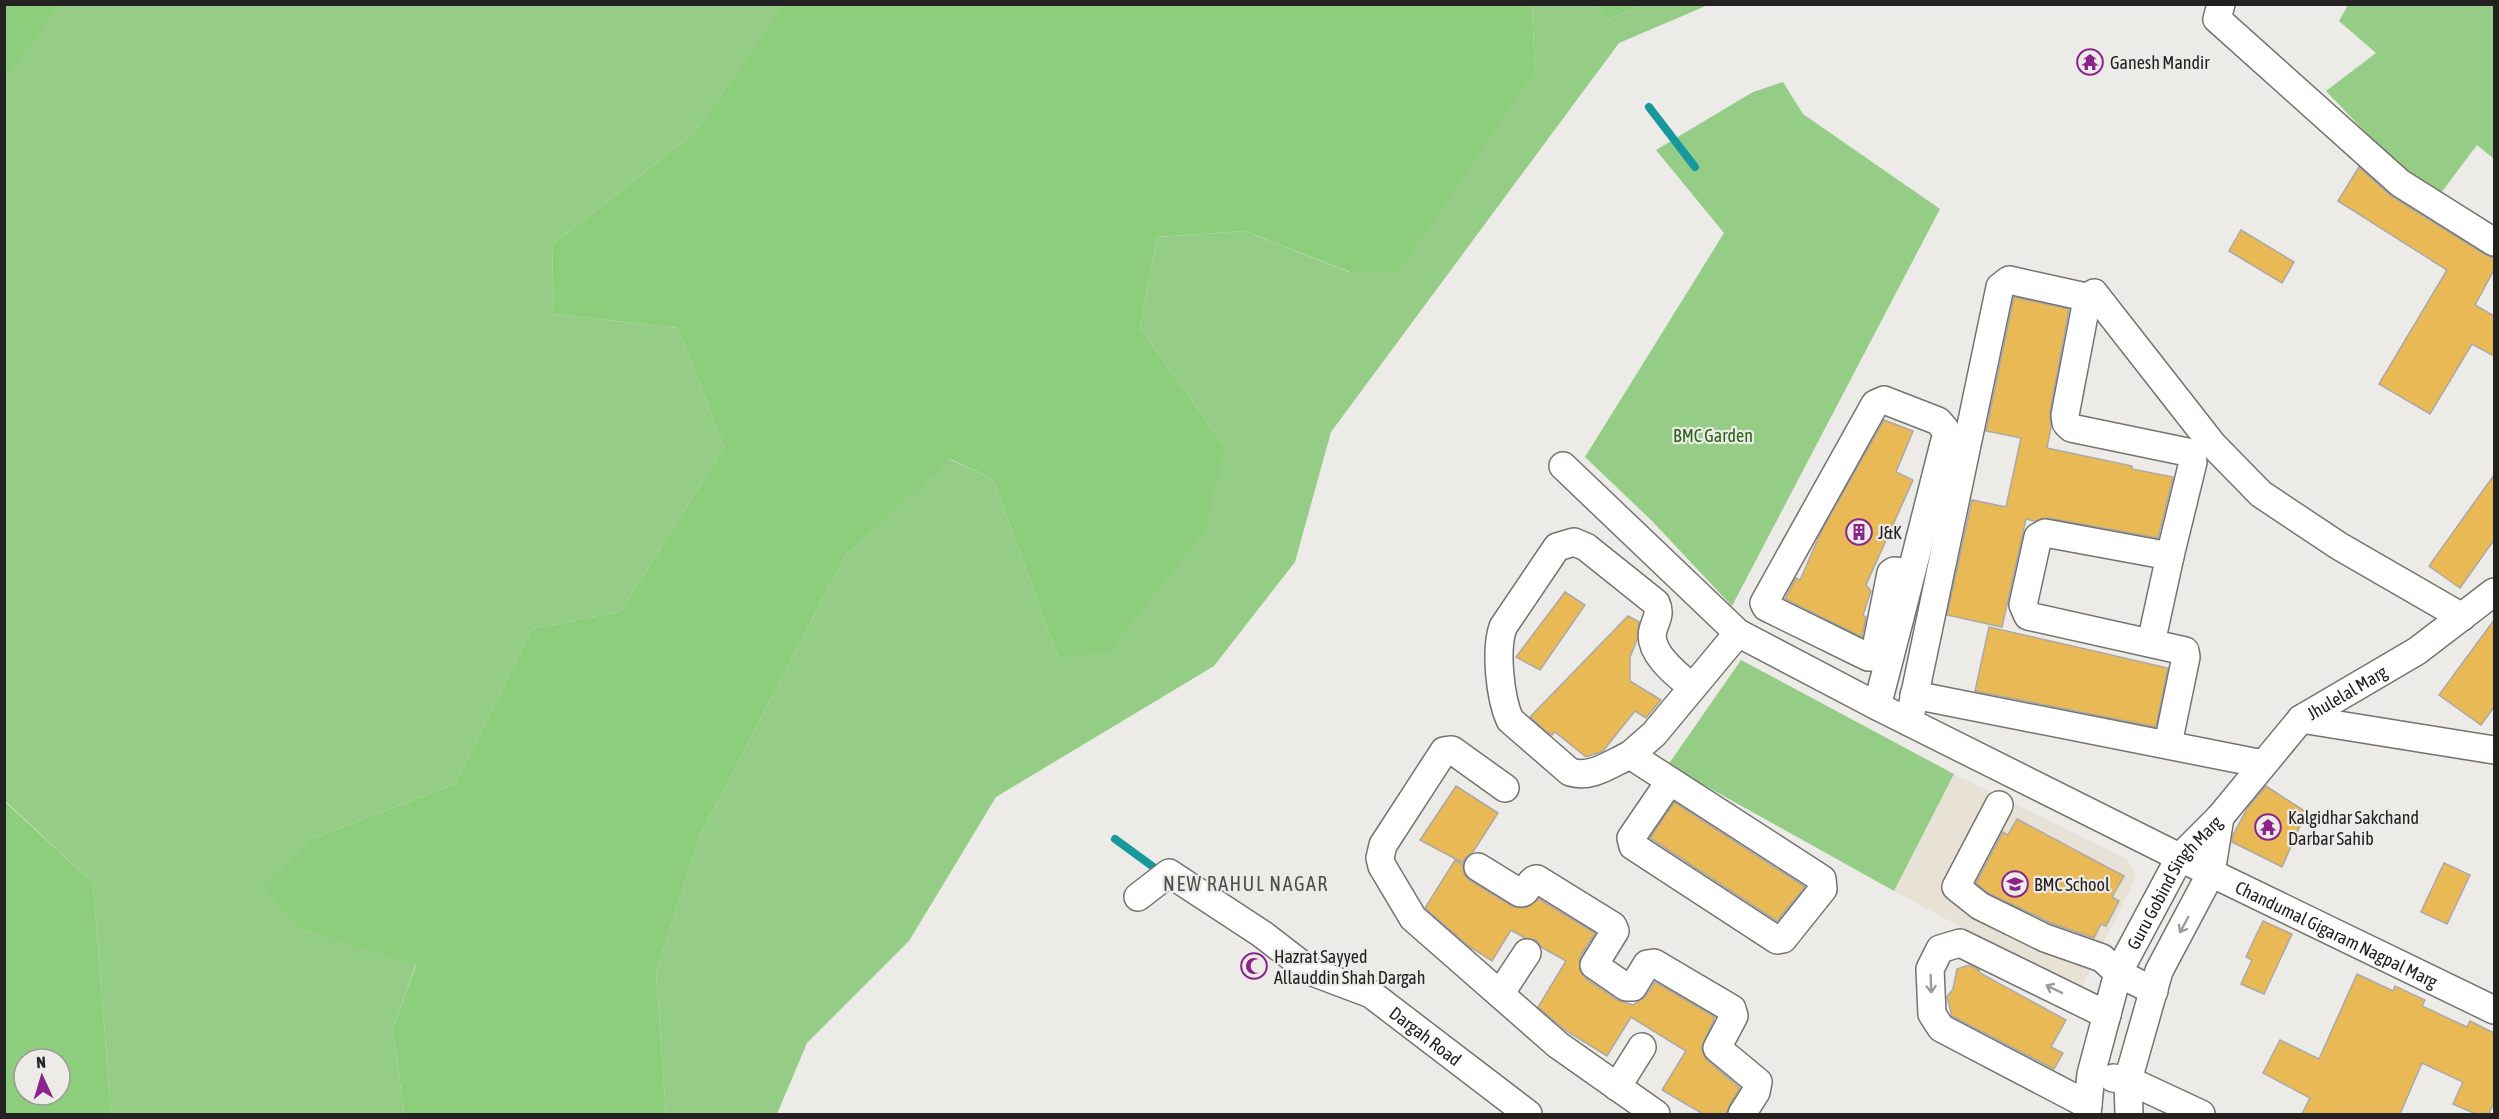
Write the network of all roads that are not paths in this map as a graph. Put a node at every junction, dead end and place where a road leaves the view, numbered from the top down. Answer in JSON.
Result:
{"nodes":[{"id":1,"x":2221,"y":4,"type":"edge"},
{"id":2,"x":2494,"y":242,"type":"edge"},
{"id":3,"x":2094,"y":293,"type":"dead end"},
{"id":4,"x":1932,"y":419,"type":"junction"},
{"id":5,"x":1563,"y":466,"type":"dead end"},
{"id":6,"x":1905,"y":529,"type":"dead end"},
{"id":7,"x":2170,"y":556,"type":"junction"},
{"id":8,"x":1911,"y":573,"type":"junction"},
{"id":9,"x":2494,"y":592,"type":"edge"},
{"id":10,"x":2462,"y":616,"type":"junction"},
{"id":11,"x":1738,"y":633,"type":"junction"},
{"id":12,"x":2151,"y":643,"type":"junction"},
{"id":13,"x":1692,"y":687,"type":"junction"},
{"id":14,"x":1914,"y":695,"type":"junction"},
{"id":15,"x":1877,"y":706,"type":"junction"},
{"id":16,"x":2301,"y":719,"type":"junction"},
{"id":17,"x":1909,"y":722,"type":"junction"},
{"id":18,"x":2168,"y":744,"type":"junction"},
{"id":19,"x":2494,"y":750,"type":"edge"},
{"id":20,"x":1630,"y":755,"type":"junction"},
{"id":21,"x":2263,"y":764,"type":"junction"},
{"id":22,"x":1670,"y":781,"type":"junction"},
{"id":23,"x":1505,"y":788,"type":"dead end"},
{"id":24,"x":1999,"y":805,"type":"dead end"},
{"id":25,"x":2220,"y":817,"type":"junction"},
{"id":26,"x":2180,"y":857,"type":"junction"},
{"id":27,"x":1478,"y":867,"type":"dead end"},
{"id":28,"x":2211,"y":873,"type":"junction"},
{"id":29,"x":1138,"y":897,"type":"dead end"},
{"id":30,"x":1527,"y":953,"type":"dead end"},
{"id":31,"x":2118,"y":973,"type":"junction"},
{"id":32,"x":2154,"y":990,"type":"junction"},
{"id":33,"x":1500,"y":994,"type":"junction"},
{"id":34,"x":2494,"y":1010,"type":"edge"},
{"id":35,"x":2107,"y":1015,"type":"junction"},
{"id":36,"x":1642,"y":1047,"type":"dead end"},
{"id":37,"x":2091,"y":1074,"type":"junction"},
{"id":38,"x":2128,"y":1080,"type":"junction"},
{"id":39,"x":1617,"y":1087,"type":"junction"},
{"id":40,"x":2087,"y":1110,"type":"edge"},
{"id":41,"x":1528,"y":1114,"type":"edge"},
{"id":42,"x":1656,"y":1114,"type":"edge"},
{"id":43,"x":1742,"y":1114,"type":"edge"},
{"id":44,"x":2129,"y":1114,"type":"edge"},
{"id":45,"x":2200,"y":1114,"type":"edge"}],
"edges":[{"from":1,"to":2,"type":"street"},
{"from":3,"to":10,"type":"street"},
{"from":4,"to":6,"type":"street"},
{"from":4,"to":8,"type":"street"},
{"from":4,"to":8,"type":"street"},
{"from":5,"to":11,"type":"street","name":"Chandumal Gigaram Nagpal Marg"},
{"from":7,"to":12,"type":"street"},
{"from":7,"to":12,"type":"street"},
{"from":7,"to":14,"type":"street"},
{"from":8,"to":15,"type":"street"},
{"from":9,"to":10,"type":"street","name":"Jhulelal Marg"},
{"from":10,"to":16,"type":"street","name":"Jhulelal Marg"},
{"from":11,"to":13,"type":"street"},
{"from":11,"to":15,"type":"street","name":"Chandumal Gigaram Nagpal Marg"},
{"from":12,"to":18,"type":"street"},
{"from":13,"to":20,"type":"street"},
{"from":13,"to":20,"type":"street"},
{"from":14,"to":17,"type":"street"},
{"from":14,"to":18,"type":"street"},
{"from":15,"to":17,"type":"street","name":"Chandumal Gigaram Nagpal Marg"},
{"from":16,"to":19,"type":"street"},
{"from":16,"to":21,"type":"street","name":"Jhulelal Marg"},
{"from":17,"to":26,"type":"street","name":"Chandumal Gigaram Nagpal Marg"},
{"from":18,"to":21,"type":"street"},
{"from":20,"to":22,"type":"street"},
{"from":21,"to":25,"type":"street","name":"Jhulelal Marg"},
{"from":22,"to":22,"type":"street"},
{"from":23,"to":33,"type":"street"},
{"from":24,"to":31,"type":"street"},
{"from":25,"to":26,"type":"street","name":"Guru Gobind Singh Marg"},
{"from":25,"to":28,"type":"street","name":"Guru Gobind Singh Marg"},
{"from":26,"to":28,"type":"street","name":"Chandumal Gigaram Nagpal Marg"},
{"from":26,"to":31,"type":"street","name":"Guru Gobind Singh Marg"},
{"from":27,"to":43,"type":"street"},
{"from":28,"to":32,"type":"street","name":"Guru Gobind Singh Marg","one_way":true},
{"from":28,"to":34,"type":"street","name":"Chandumal Gigaram Nagpal Marg"},
{"from":29,"to":41,"type":"street","name":"Dargah Road"},
{"from":30,"to":33,"type":"street"},
{"from":31,"to":32,"type":"street"},
{"from":31,"to":35,"type":"street","name":"Guru Gobind Singh Marg"},
{"from":32,"to":38,"type":"street","name":"Guru Gobind Singh Marg"},
{"from":33,"to":39,"type":"street"},
{"from":35,"to":37,"type":"street","name":"Guru Gobind Singh Marg"},
{"from":35,"to":40,"type":"street","one_way":true},
{"from":36,"to":39,"type":"street"},
{"from":37,"to":38,"type":"street"},
{"from":37,"to":40,"type":"street","name":"Guru Gobind Singh Marg"},
{"from":38,"to":44,"type":"street","name":"Guru Gobind Singh Marg"},
{"from":38,"to":45,"type":"street"},
{"from":39,"to":42,"type":"street"}]}
